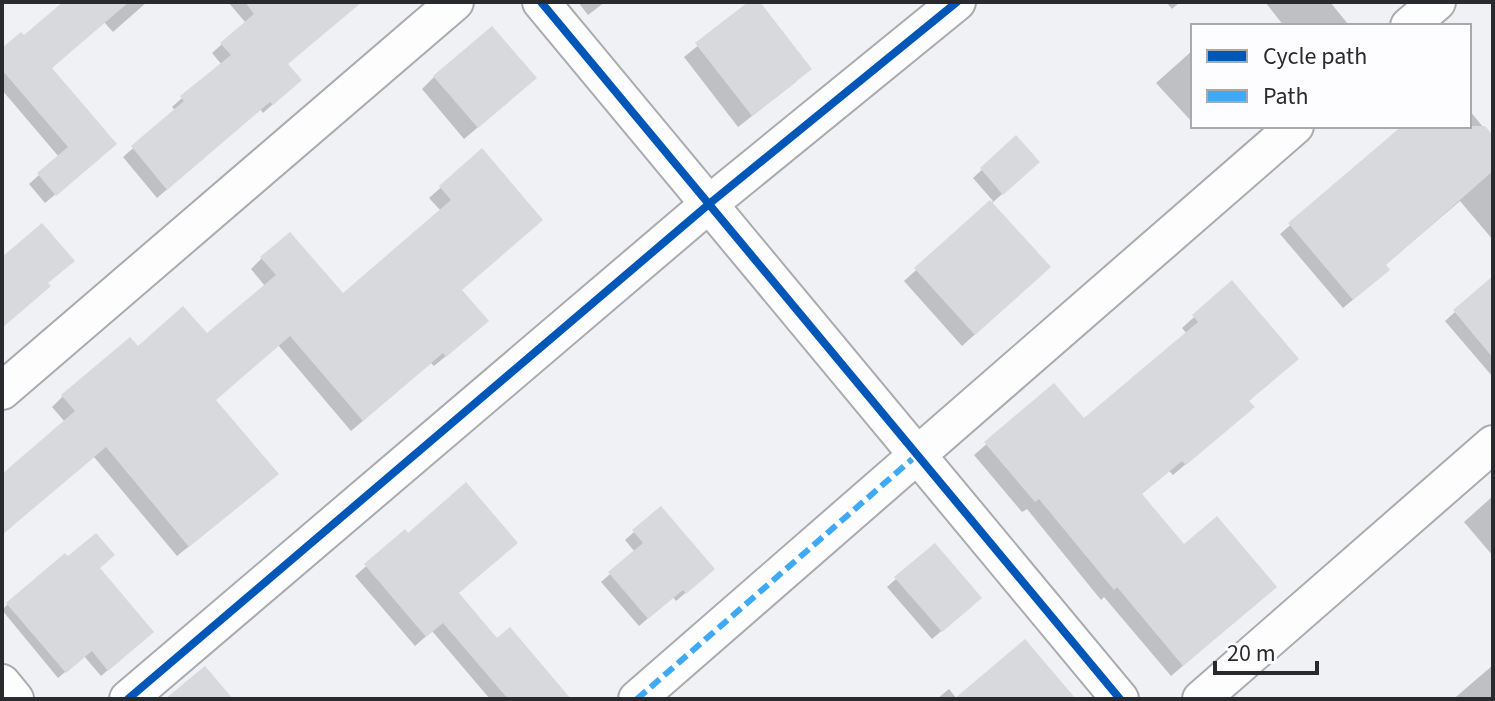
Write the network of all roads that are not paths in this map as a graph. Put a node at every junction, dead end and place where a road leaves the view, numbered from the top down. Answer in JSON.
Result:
{"nodes":[{"id":1,"x":455,"y":2,"type":"edge"},
{"id":2,"x":541,"y":2,"type":"edge"},
{"id":3,"x":957,"y":2,"type":"edge"},
{"id":4,"x":1437,"y":2,"type":"edge"},
{"id":5,"x":1411,"y":24,"type":"edge"},
{"id":6,"x":1293,"y":128,"type":"edge"},
{"id":7,"x":709,"y":204,"type":"junction"},
{"id":8,"x":2,"y":391,"type":"edge"},
{"id":9,"x":1493,"y":444,"type":"edge"},
{"id":10,"x":918,"y":454,"type":"junction"},
{"id":11,"x":2,"y":683,"type":"edge"},
{"id":12,"x":15,"y":699,"type":"edge"},
{"id":13,"x":128,"y":699,"type":"edge"},
{"id":14,"x":637,"y":699,"type":"edge"},
{"id":15,"x":1120,"y":699,"type":"edge"},
{"id":16,"x":1201,"y":699,"type":"edge"}],
"edges":[{"from":1,"to":8,"type":"street"},
{"from":2,"to":7,"type":"street"},
{"from":3,"to":7,"type":"street"},
{"from":4,"to":5,"type":"street"},
{"from":6,"to":10,"type":"street"},
{"from":7,"to":10,"type":"street"},
{"from":7,"to":13,"type":"street"},
{"from":9,"to":16,"type":"street"},
{"from":10,"to":14,"type":"street"},
{"from":10,"to":15,"type":"street"},
{"from":11,"to":12,"type":"street"}]}
